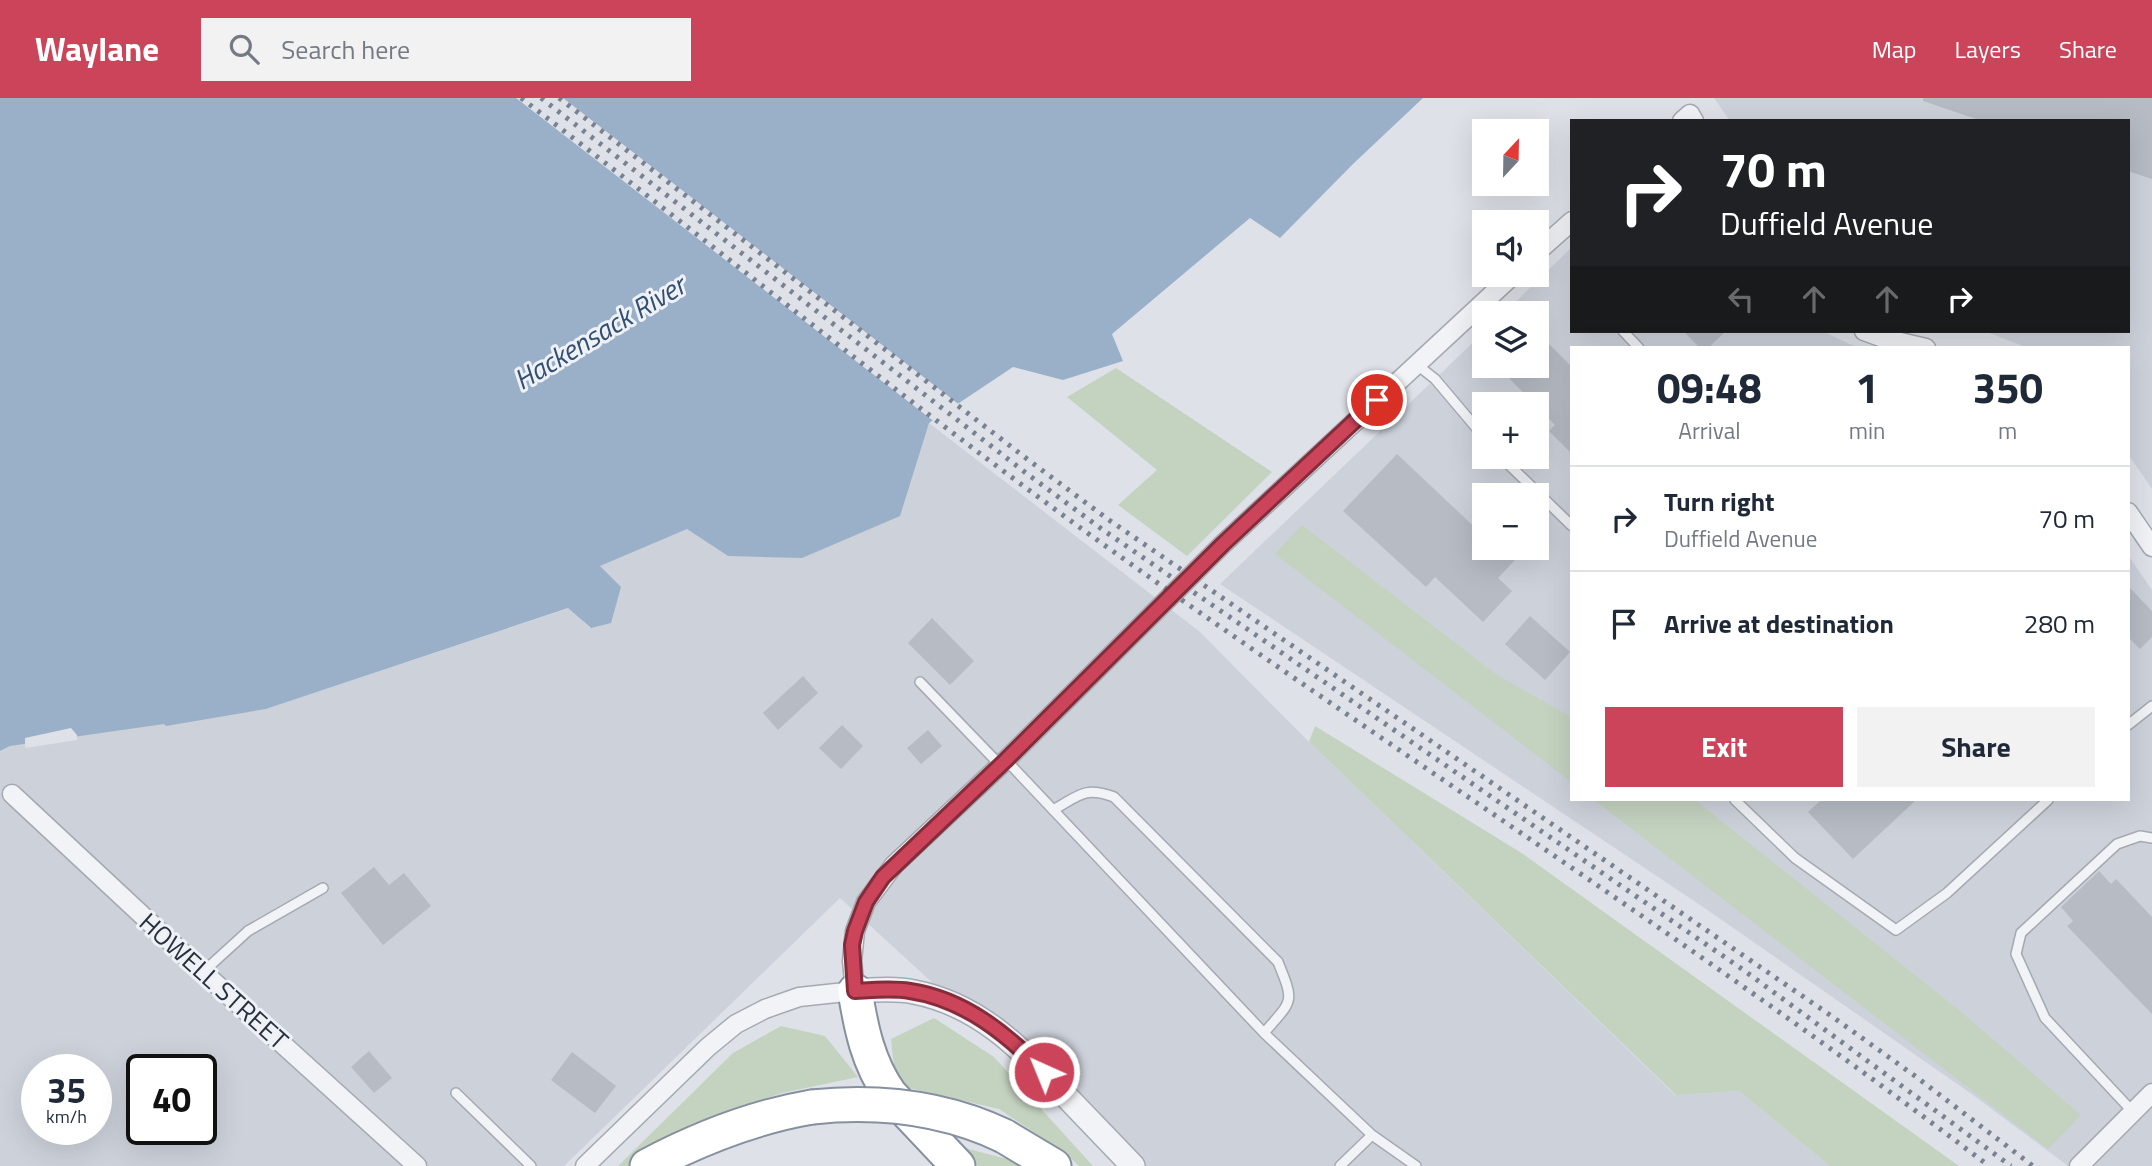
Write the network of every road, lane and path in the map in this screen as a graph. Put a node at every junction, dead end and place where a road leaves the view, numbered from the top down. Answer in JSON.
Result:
{"nodes":[{"id":1,"x":1570,"y":223,"type":"edge"},
{"id":2,"x":1549,"y":241,"type":"edge"},
{"id":3,"x":1500,"y":287,"type":"edge"},
{"id":4,"x":1625,"y":333,"type":"edge"},
{"id":5,"x":1869,"y":333,"type":"edge"},
{"id":6,"x":1637,"y":346,"type":"edge"},
{"id":7,"x":1917,"y":346,"type":"edge"},
{"id":8,"x":1416,"y":363,"type":"junction"},
{"id":9,"x":1472,"y":423,"type":"edge"},
{"id":10,"x":1513,"y":469,"type":"edge"},
{"id":11,"x":2130,"y":515,"type":"edge"},
{"id":12,"x":1570,"y":524,"type":"edge"},
{"id":13,"x":2152,"y":547,"type":"edge"},
{"id":14,"x":920,"y":682,"type":"dead end"},
{"id":15,"x":2152,"y":706,"type":"edge"},
{"id":16,"x":2130,"y":723,"type":"edge"},
{"id":17,"x":1003,"y":763,"type":"junction"},
{"id":18,"x":12,"y":794,"type":"dead end"},
{"id":19,"x":1740,"y":801,"type":"edge"},
{"id":20,"x":2047,"y":801,"type":"edge"},
{"id":21,"x":1053,"y":810,"type":"junction"},
{"id":22,"x":2152,"y":838,"type":"edge"},
{"id":23,"x":323,"y":888,"type":"dead end"},
{"id":24,"x":203,"y":972,"type":"junction"},
{"id":25,"x":855,"y":991,"type":"junction"},
{"id":26,"x":1265,"y":1033,"type":"junction"},
{"id":27,"x":456,"y":1093,"type":"dead end"},
{"id":28,"x":2152,"y":1093,"type":"edge"},
{"id":29,"x":2133,"y":1112,"type":"junction"},
{"id":30,"x":1372,"y":1135,"type":"junction"},
{"id":31,"x":418,"y":1166,"type":"edge"},
{"id":32,"x":531,"y":1166,"type":"edge"},
{"id":33,"x":585,"y":1166,"type":"edge"},
{"id":34,"x":647,"y":1166,"type":"edge"},
{"id":35,"x":958,"y":1166,"type":"edge"},
{"id":36,"x":1054,"y":1166,"type":"edge"},
{"id":37,"x":1133,"y":1166,"type":"edge"},
{"id":38,"x":1340,"y":1166,"type":"edge"},
{"id":39,"x":1416,"y":1166,"type":"edge"},
{"id":40,"x":2079,"y":1166,"type":"edge"}],
"edges":[{"from":1,"to":2,"type":"street"},
{"from":3,"to":8,"type":"street"},
{"from":4,"to":6,"type":"lane"},
{"from":5,"to":7,"type":"street"},
{"from":8,"to":9,"type":"lane"},
{"from":8,"to":17,"type":"street"},
{"from":10,"to":12,"type":"lane"},
{"from":11,"to":13,"type":"street"},
{"from":14,"to":17,"type":"lane"},
{"from":15,"to":16,"type":"lane"},
{"from":17,"to":21,"type":"lane"},
{"from":17,"to":25,"type":"street"},
{"from":18,"to":24,"type":"street","name":"HOWELL STREET"},
{"from":19,"to":20,"type":"lane"},
{"from":21,"to":26,"type":"lane"},
{"from":21,"to":26,"type":"lane"},
{"from":22,"to":29,"type":"lane"},
{"from":23,"to":24,"type":"lane"},
{"from":24,"to":31,"type":"street","name":"HOWELL STREET"},
{"from":25,"to":33,"type":"street"},
{"from":25,"to":35,"type":"highway"},
{"from":25,"to":37,"type":"street"},
{"from":26,"to":30,"type":"lane"},
{"from":27,"to":32,"type":"lane"},
{"from":28,"to":29,"type":"street"},
{"from":29,"to":40,"type":"street"},
{"from":30,"to":38,"type":"lane"},
{"from":30,"to":39,"type":"lane"},
{"from":34,"to":36,"type":"highway","bridge":true}]}
